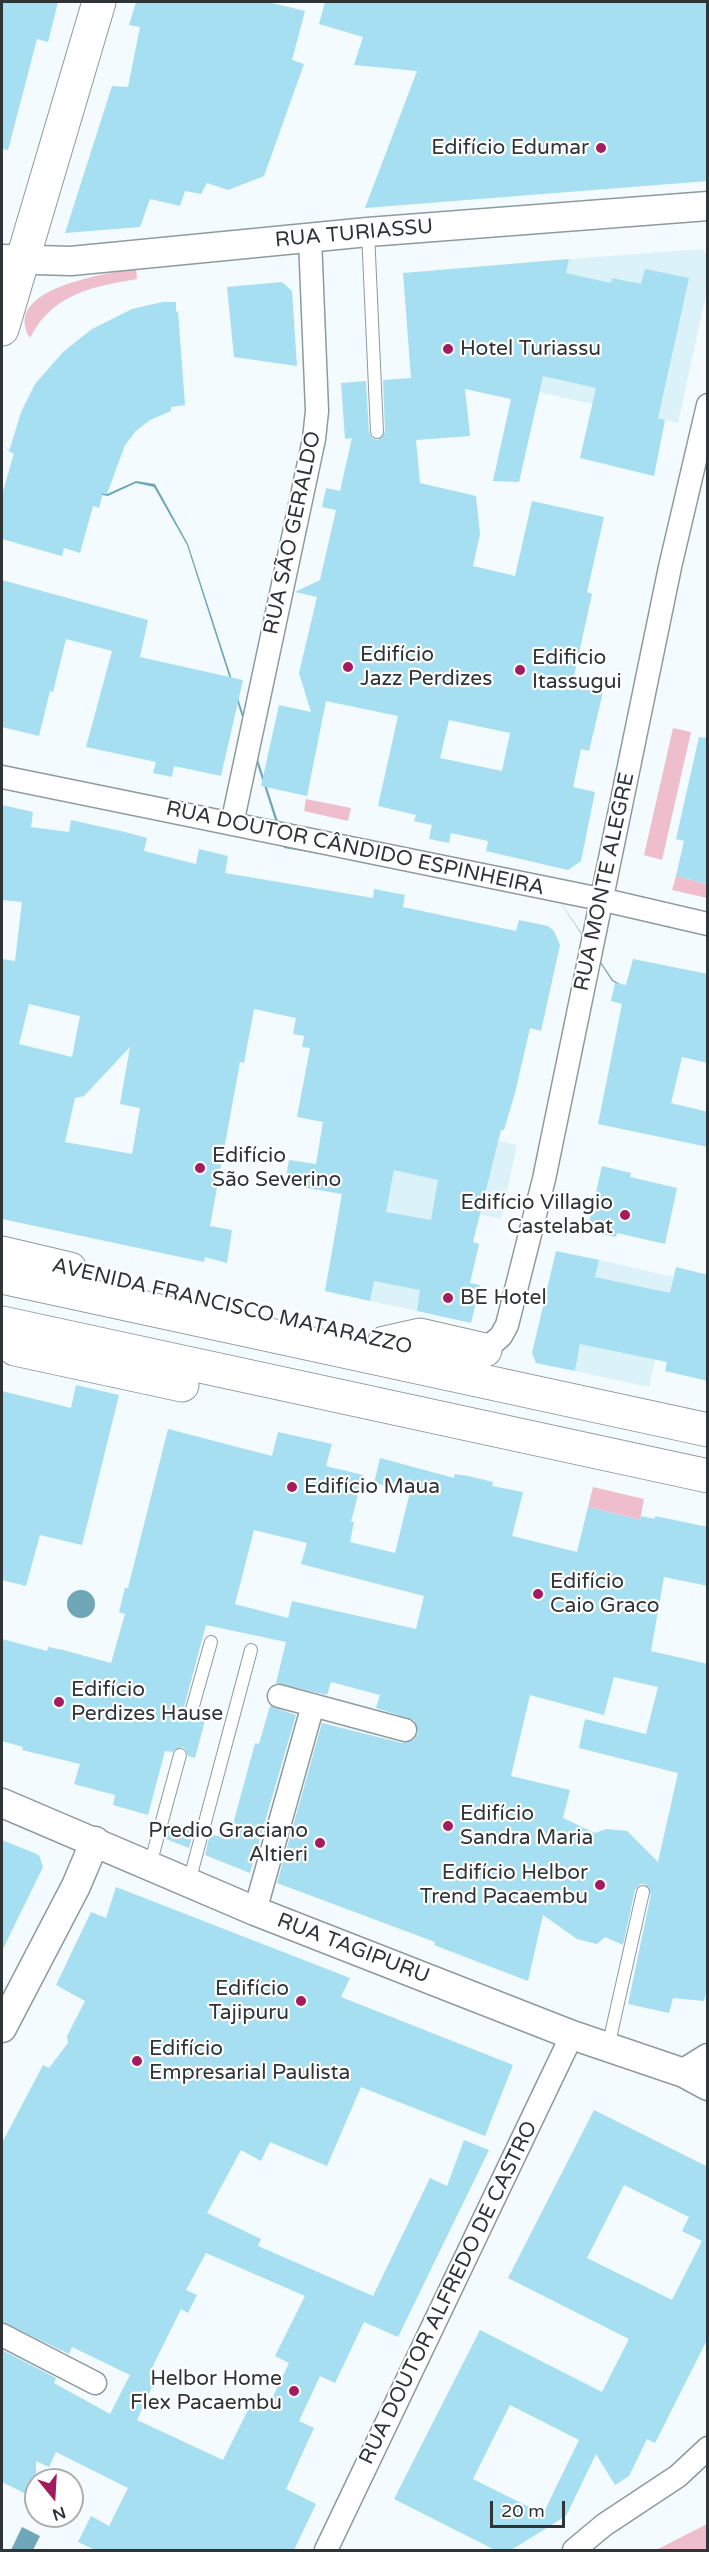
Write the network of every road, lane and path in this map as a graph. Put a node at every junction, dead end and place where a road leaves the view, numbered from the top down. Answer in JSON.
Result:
{"nodes":[{"id":1,"x":99,"y":2,"type":"edge"},
{"id":2,"x":708,"y":206,"type":"edge"},
{"id":3,"x":368,"y":232,"type":"junction"},
{"id":4,"x":310,"y":238,"type":"junction"},
{"id":5,"x":12,"y":260,"type":"edge"},
{"id":6,"x":2,"y":329,"type":"edge"},
{"id":7,"x":708,"y":405,"type":"edge"},
{"id":8,"x":377,"y":432,"type":"dead end"},
{"id":9,"x":2,"y":777,"type":"edge"},
{"id":10,"x":232,"y":824,"type":"junction"},
{"id":11,"x":600,"y":899,"type":"junction"},
{"id":12,"x":708,"y":924,"type":"edge"},
{"id":13,"x":2,"y":1253,"type":"edge"},
{"id":14,"x":2,"y":1277,"type":"edge"},
{"id":15,"x":2,"y":1323,"type":"edge"},
{"id":16,"x":384,"y":1343,"type":"junction"},
{"id":17,"x":2,"y":1346,"type":"edge"},
{"id":18,"x":484,"y":1350,"type":"joint"},
{"id":19,"x":456,"y":1375,"type":"junction"},
{"id":20,"x":349,"y":1398,"type":"junction"},
{"id":21,"x":708,"y":1430,"type":"edge"},
{"id":22,"x":708,"y":1476,"type":"edge"},
{"id":23,"x":211,"y":1642,"type":"dead end"},
{"id":24,"x":251,"y":1650,"type":"dead end"},
{"id":25,"x":279,"y":1696,"type":"dead end"},
{"id":26,"x":313,"y":1705,"type":"junction"},
{"id":27,"x":191,"y":1713,"type":"dead end"},
{"id":28,"x":405,"y":1730,"type":"dead end"},
{"id":29,"x":180,"y":1755,"type":"dead end"},
{"id":30,"x":2,"y":1803,"type":"edge"},
{"id":31,"x":95,"y":1841,"type":"junction"},
{"id":32,"x":150,"y":1865,"type":"junction"},
{"id":33,"x":189,"y":1882,"type":"junction"},
{"id":34,"x":643,"y":1892,"type":"dead end"},
{"id":35,"x":255,"y":1911,"type":"junction"},
{"id":36,"x":2,"y":2028,"type":"edge"},
{"id":37,"x":572,"y":2035,"type":"junction"},
{"id":38,"x":608,"y":2047,"type":"junction"},
{"id":39,"x":700,"y":2072,"type":"edge"},
{"id":40,"x":2,"y":2336,"type":"edge"},
{"id":41,"x":95,"y":2383,"type":"dead end"},
{"id":42,"x":708,"y":2448,"type":"edge"},
{"id":43,"x":708,"y":2468,"type":"edge"},
{"id":44,"x":678,"y":2476,"type":"junction"},
{"id":45,"x":326,"y":2550,"type":"edge"},
{"id":46,"x":574,"y":2550,"type":"edge"}],
"edges":[{"from":1,"to":5,"type":"main road"},
{"from":2,"to":3,"type":"street","name":"RUA TURIASSU"},
{"from":3,"to":4,"type":"street","name":"RUA TURIASSU"},
{"from":3,"to":8,"type":"lane"},
{"from":4,"to":5,"type":"street","name":"RUA TURIASSU"},
{"from":4,"to":10,"type":"street","name":"RUA SÃO GERALDO"},
{"from":5,"to":6,"type":"main road"},
{"from":7,"to":11,"type":"street","name":"RUA MONTE ALEGRE"},
{"from":9,"to":10,"type":"street","name":"RUA DOUTOR CÂNDIDO ESPINHEIRA"},
{"from":10,"to":11,"type":"street","name":"RUA DOUTOR CÂNDIDO ESPINHEIRA"},
{"from":11,"to":12,"type":"street","name":"RUA DOUTOR CÂNDIDO ESPINHEIRA"},
{"from":11,"to":18,"type":"street","name":"RUA MONTE ALEGRE"},
{"from":13,"to":16,"type":"main road","name":"AVENIDA FRANCISCO MATARAZZO"},
{"from":14,"to":19,"type":"main road","name":"AVENIDA FRANCISCO MATARAZZO"},
{"from":15,"to":20,"type":"main road"},
{"from":16,"to":18,"type":"main road"},
{"from":16,"to":19,"type":"main road","name":"AVENIDA FRANCISCO MATARAZZO"},
{"from":17,"to":20,"type":"main road"},
{"from":19,"to":21,"type":"main road","name":"AVENIDA FRANCISCO MATARAZZO"},
{"from":20,"to":22,"type":"main road"},
{"from":23,"to":27,"type":"lane"},
{"from":24,"to":33,"type":"lane"},
{"from":25,"to":26,"type":"street"},
{"from":26,"to":28,"type":"street"},
{"from":26,"to":35,"type":"street"},
{"from":29,"to":32,"type":"lane"},
{"from":30,"to":31,"type":"street","name":"RUA TAGIPURU"},
{"from":31,"to":32,"type":"street","name":"RUA TAGIPURU"},
{"from":31,"to":36,"type":"street"},
{"from":32,"to":33,"type":"street","name":"RUA TAGIPURU"},
{"from":33,"to":35,"type":"street","name":"RUA TAGIPURU"},
{"from":34,"to":38,"type":"lane"},
{"from":35,"to":37,"type":"street","name":"RUA TAGIPURU"},
{"from":37,"to":38,"type":"street","name":"RUA TAGIPURU"},
{"from":37,"to":45,"type":"street","name":"RUA DOUTOR ALFREDO DE CASTRO"},
{"from":38,"to":39,"type":"street","name":"RUA TAGIPURU"},
{"from":40,"to":41,"type":"street"},
{"from":42,"to":44,"type":"street"},
{"from":43,"to":44,"type":"street"},
{"from":44,"to":46,"type":"street"}]}
